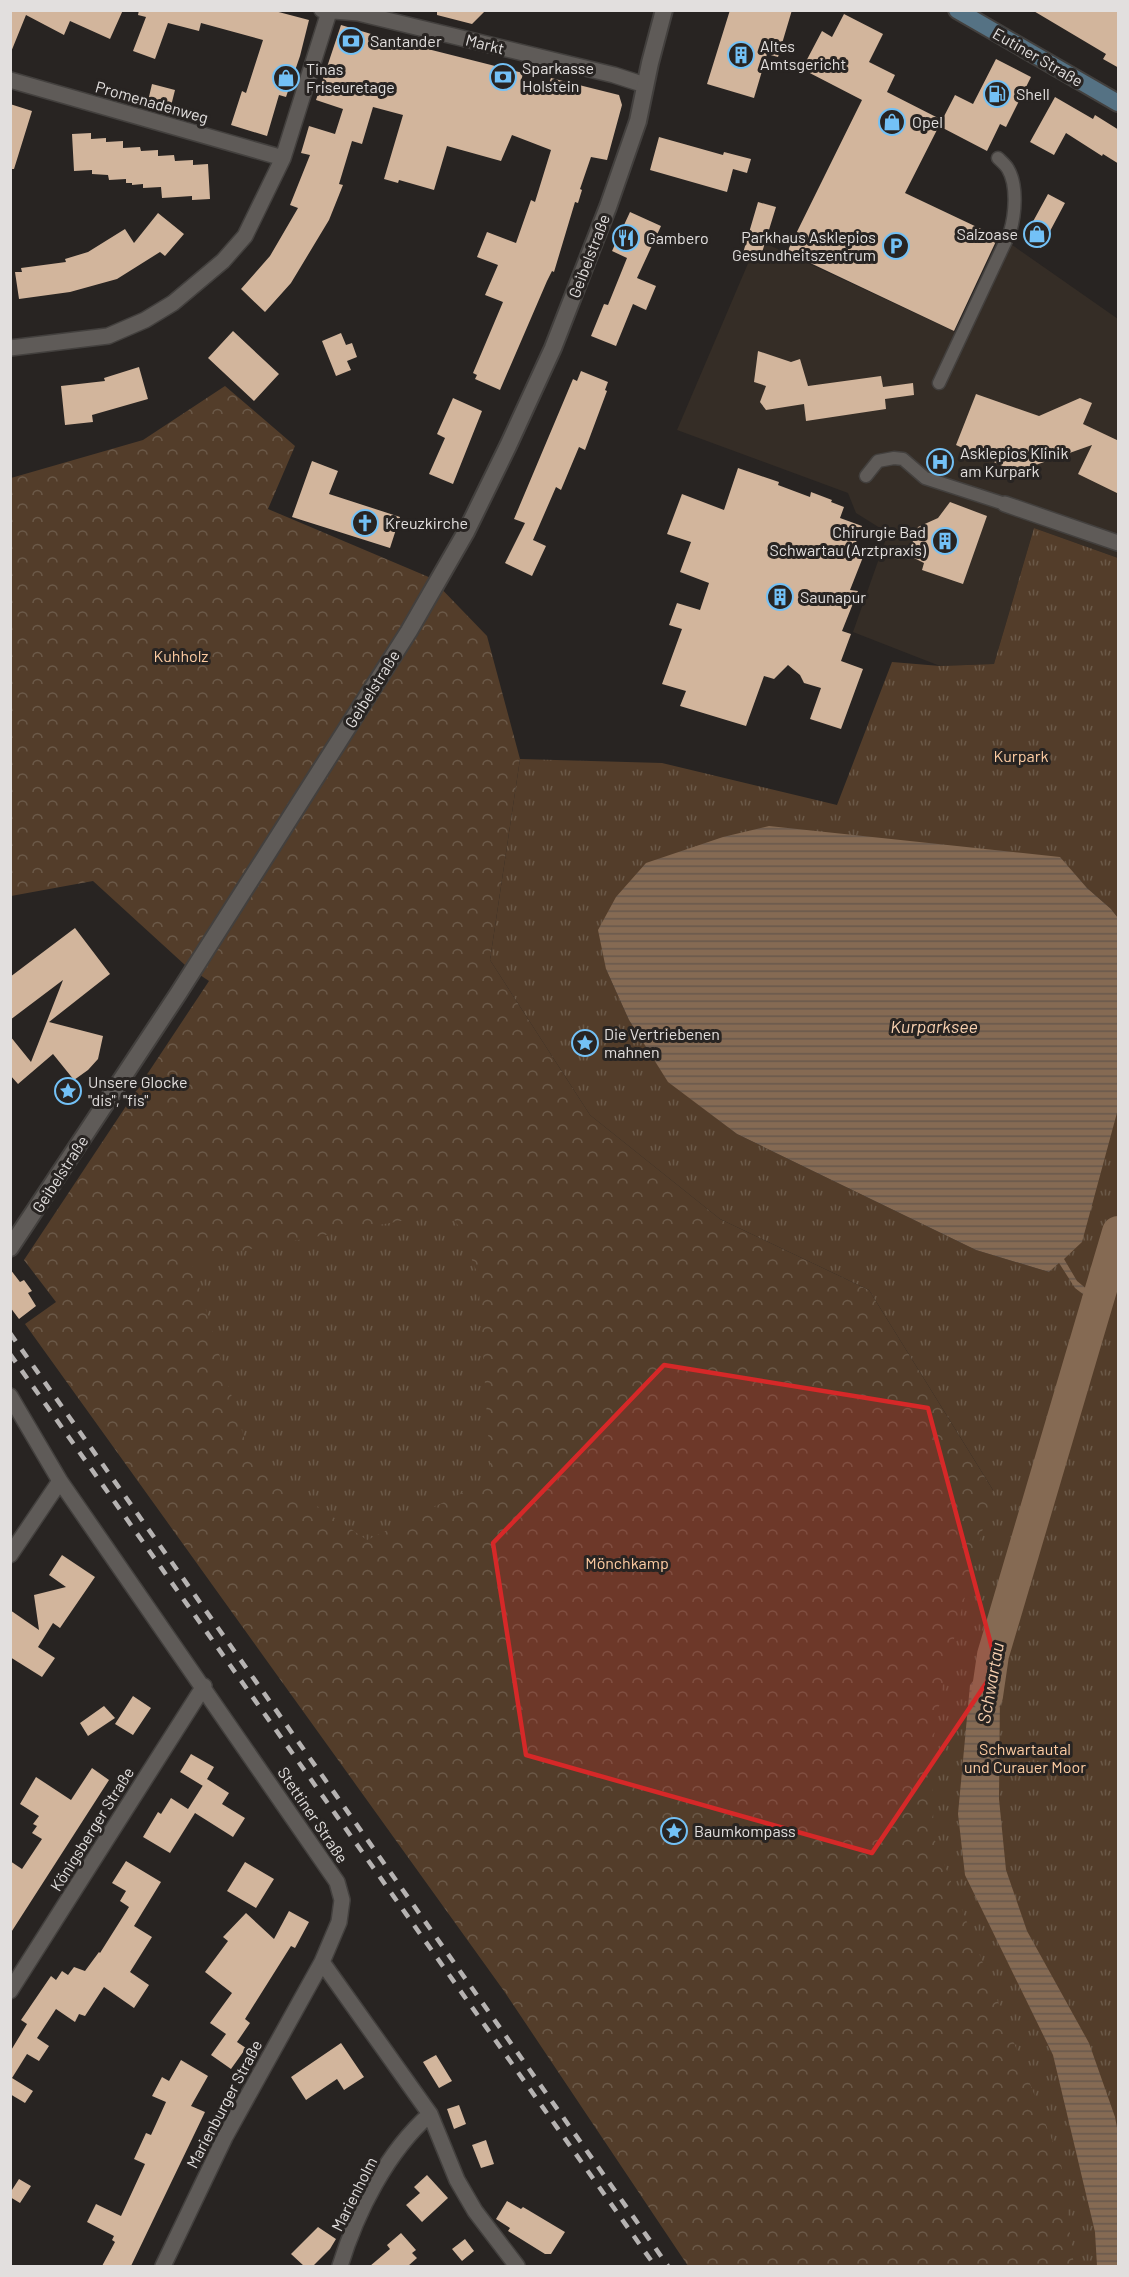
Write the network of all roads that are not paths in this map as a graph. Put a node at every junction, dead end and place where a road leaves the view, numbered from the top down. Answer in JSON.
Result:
{"nodes":[{"id":1,"x":664,"y":10,"type":"edge"},
{"id":2,"x":957,"y":10,"type":"edge"},
{"id":3,"x":326,"y":11,"type":"edge"},
{"id":4,"x":356,"y":11,"type":"edge"},
{"id":5,"x":10,"y":80,"type":"edge"},
{"id":6,"x":645,"y":85,"type":"junction"},
{"id":7,"x":1119,"y":104,"type":"edge"},
{"id":8,"x":283,"y":158,"type":"junction"},
{"id":9,"x":998,"y":158,"type":"dead end"},
{"id":10,"x":10,"y":348,"type":"edge"},
{"id":11,"x":939,"y":383,"type":"dead end"},
{"id":12,"x":866,"y":476,"type":"dead end"},
{"id":13,"x":1005,"y":504,"type":"joint"},
{"id":14,"x":1119,"y":543,"type":"edge"},
{"id":15,"x":16,"y":1228,"type":"edge"},
{"id":16,"x":10,"y":1248,"type":"edge"},
{"id":17,"x":10,"y":1396,"type":"edge"},
{"id":18,"x":60,"y":1481,"type":"junction"},
{"id":19,"x":10,"y":1555,"type":"edge"},
{"id":20,"x":204,"y":1686,"type":"junction"},
{"id":21,"x":322,"y":1962,"type":"junction"},
{"id":22,"x":10,"y":1991,"type":"edge"},
{"id":23,"x":430,"y":2114,"type":"junction"},
{"id":24,"x":163,"y":2266,"type":"edge"},
{"id":25,"x":340,"y":2266,"type":"edge"},
{"id":26,"x":517,"y":2266,"type":"edge"}],
"edges":[{"from":1,"to":6,"type":"street"},
{"from":2,"to":7,"type":"main road","name":"Eutiner Straße"},
{"from":3,"to":4,"type":"street","name":"Markt"},
{"from":3,"to":8,"type":"street"},
{"from":4,"to":6,"type":"street","name":"Markt"},
{"from":5,"to":8,"type":"street","name":"Promenadenweg"},
{"from":6,"to":15,"type":"street","name":"Geibelstraße"},
{"from":8,"to":10,"type":"street"},
{"from":9,"to":11,"type":"street"},
{"from":12,"to":13,"type":"street"},
{"from":13,"to":14,"type":"street"},
{"from":15,"to":16,"type":"street","name":"Geibelstraße"},
{"from":17,"to":18,"type":"street","name":"Stettiner Straße"},
{"from":18,"to":19,"type":"street"},
{"from":18,"to":20,"type":"street","name":"Stettiner Straße"},
{"from":20,"to":21,"type":"street","name":"Stettiner Straße"},
{"from":20,"to":22,"type":"street","name":"Königsberger Straße"},
{"from":21,"to":23,"type":"street"},
{"from":21,"to":24,"type":"street","name":"Marienburger Straße"},
{"from":23,"to":25,"type":"street","name":"Marienholm"},
{"from":23,"to":26,"type":"street"}]}
